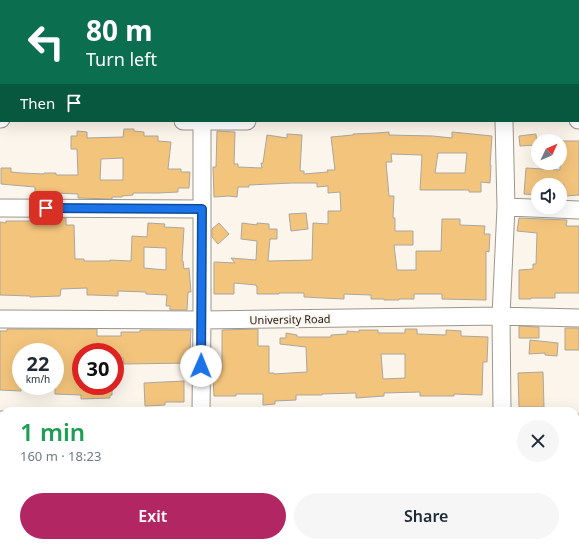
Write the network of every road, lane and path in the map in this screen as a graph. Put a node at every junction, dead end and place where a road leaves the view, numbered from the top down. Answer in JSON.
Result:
{"nodes":[{"id":1,"x":202,"y":122,"type":"edge"},
{"id":2,"x":504,"y":122,"type":"edge"},
{"id":3,"x":506,"y":207,"type":"junction"},
{"id":4,"x":0,"y":208,"type":"edge"},
{"id":5,"x":202,"y":209,"type":"junction"},
{"id":6,"x":579,"y":210,"type":"edge"},
{"id":7,"x":501,"y":316,"type":"junction"},
{"id":8,"x":579,"y":318,"type":"edge"},
{"id":9,"x":0,"y":319,"type":"edge"},
{"id":10,"x":202,"y":320,"type":"junction"},
{"id":11,"x":201,"y":407,"type":"edge"},
{"id":12,"x":502,"y":407,"type":"edge"}],
"edges":[{"from":1,"to":5,"type":"street"},
{"from":2,"to":3,"type":"street"},
{"from":3,"to":6,"type":"street"},
{"from":3,"to":7,"type":"street"},
{"from":4,"to":5,"type":"street"},
{"from":5,"to":10,"type":"street"},
{"from":7,"to":8,"type":"street","name":"University Road"},
{"from":7,"to":10,"type":"street","name":"University Road"},
{"from":7,"to":12,"type":"street"},
{"from":9,"to":10,"type":"street","name":"University Road"},
{"from":10,"to":11,"type":"street"}]}
